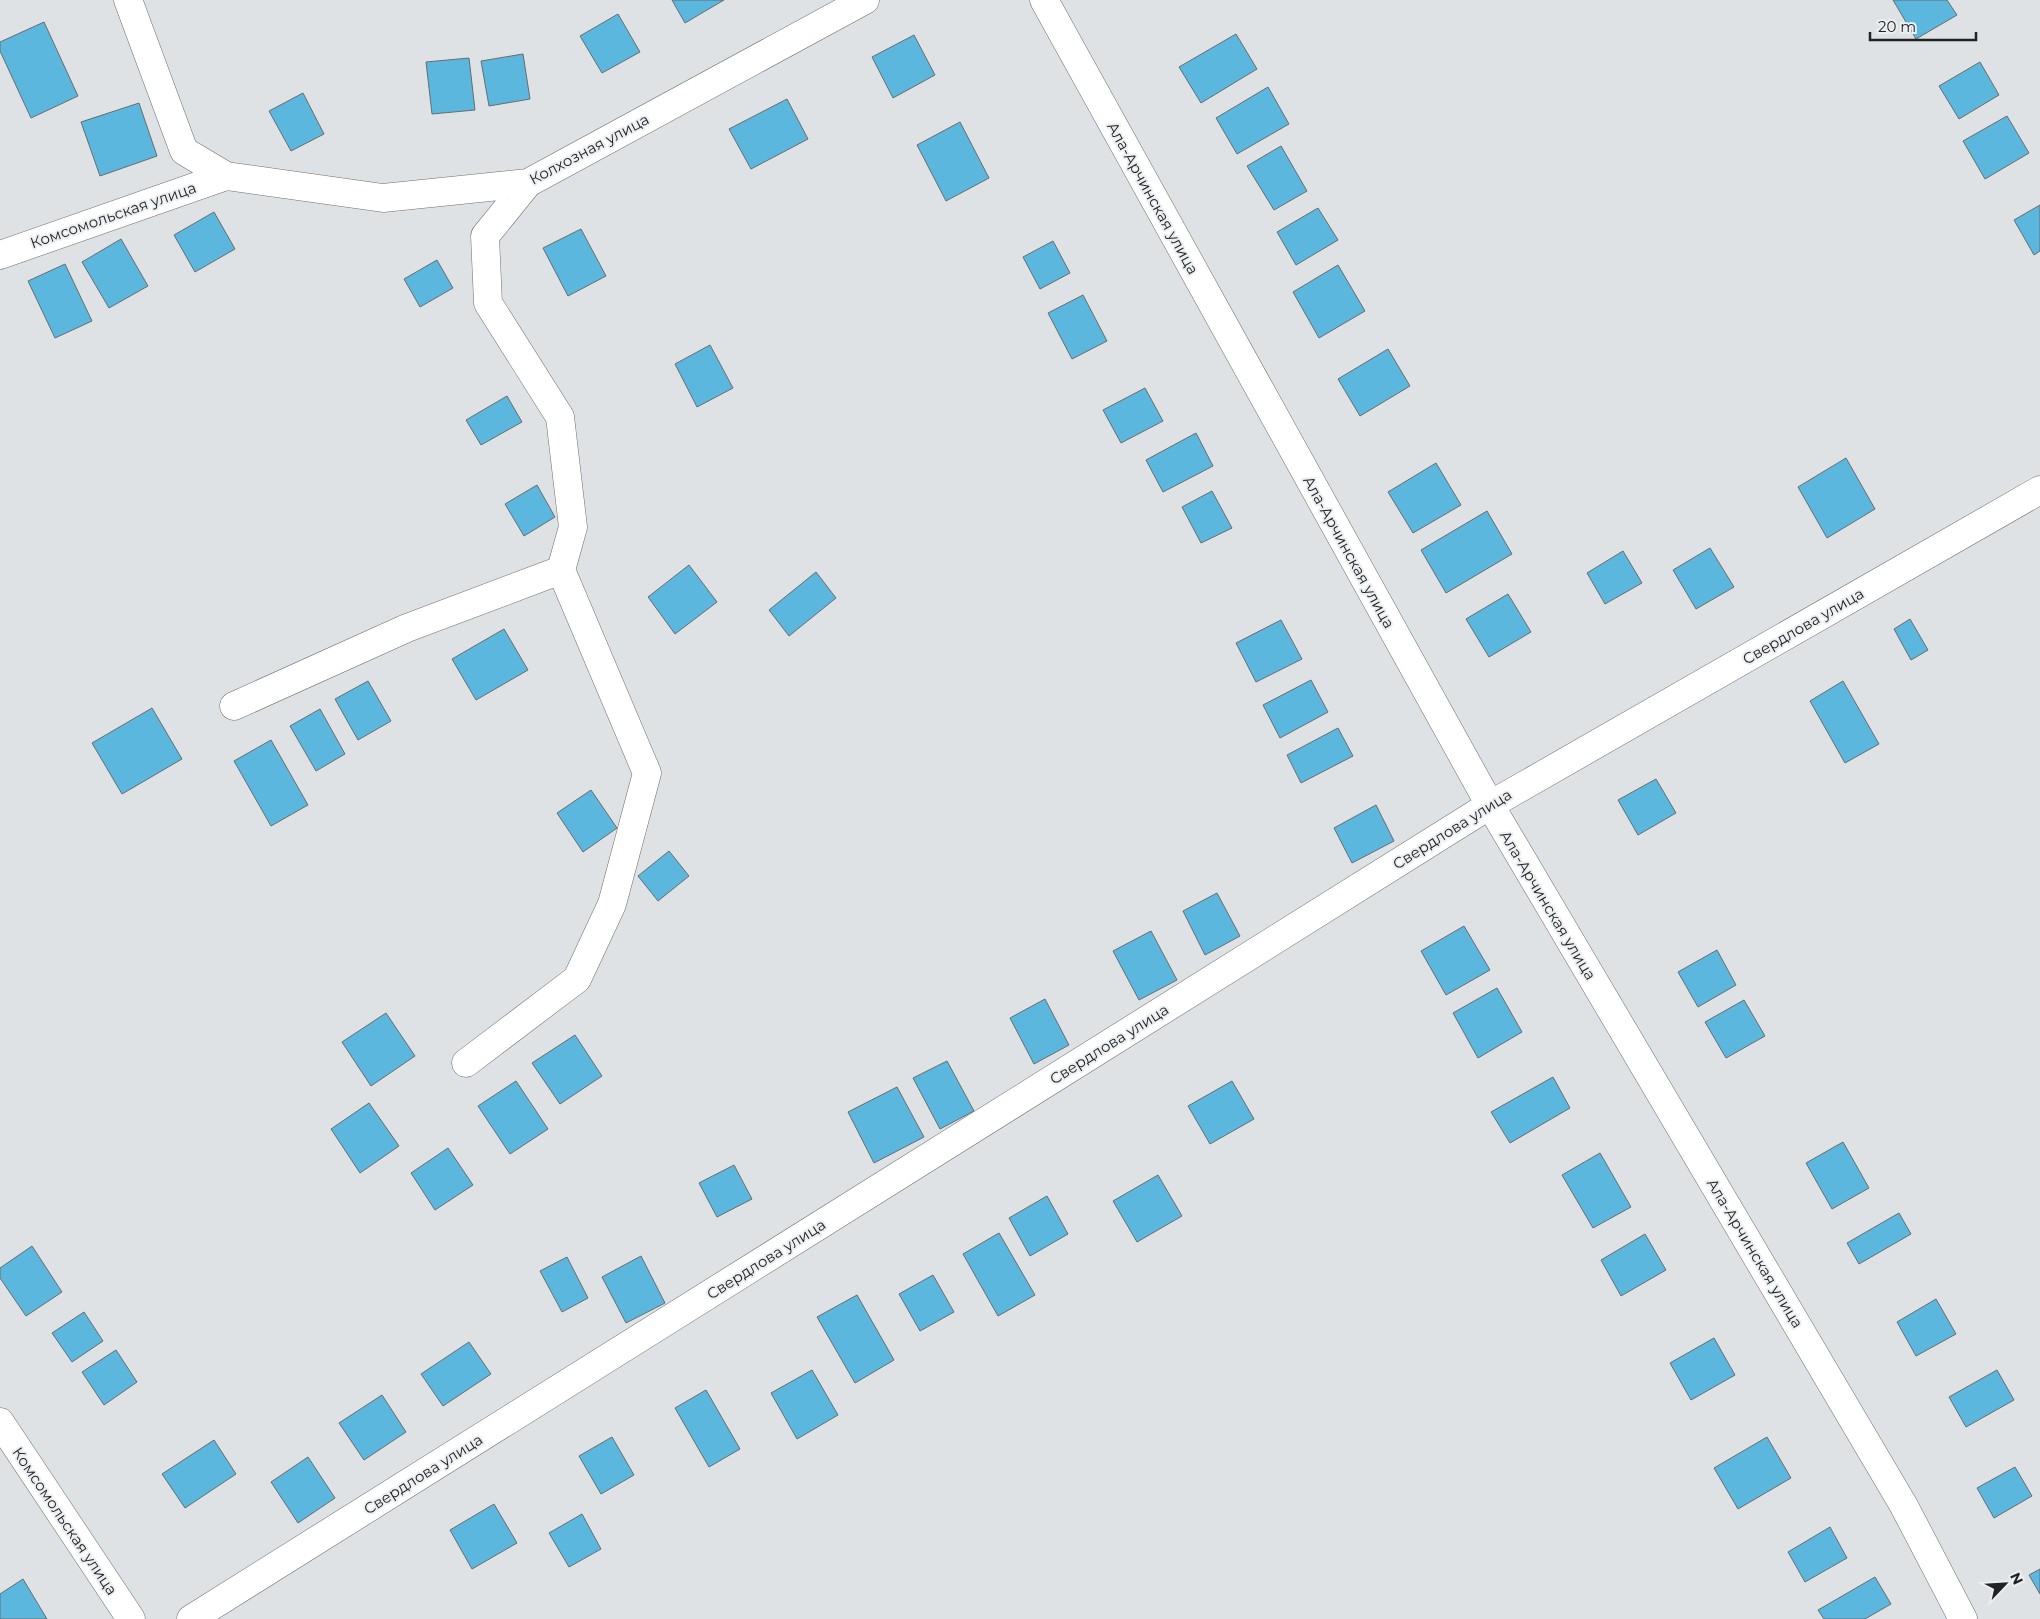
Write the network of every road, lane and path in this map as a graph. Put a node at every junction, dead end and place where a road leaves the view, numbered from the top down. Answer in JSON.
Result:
{"nodes":[{"id":1,"x":128,"y":0,"type":"edge"},
{"id":2,"x":865,"y":0,"type":"edge"},
{"id":3,"x":1044,"y":0,"type":"edge"},
{"id":4,"x":226,"y":176,"type":"junction"},
{"id":5,"x":528,"y":183,"type":"junction"},
{"id":6,"x":0,"y":254,"type":"edge"},
{"id":7,"x":2040,"y":490,"type":"edge"},
{"id":8,"x":561,"y":570,"type":"junction"},
{"id":9,"x":234,"y":706,"type":"dead end"},
{"id":10,"x":1490,"y":805,"type":"junction"},
{"id":11,"x":466,"y":1063,"type":"dead end"},
{"id":12,"x":0,"y":1422,"type":"edge"},
{"id":13,"x":131,"y":1619,"type":"edge"},
{"id":14,"x":191,"y":1619,"type":"edge"},
{"id":15,"x":1963,"y":1619,"type":"edge"}],
"edges":[{"from":1,"to":4,"type":"street"},
{"from":2,"to":5,"type":"street","name":"Колхозная улица"},
{"from":3,"to":10,"type":"street","name":"Ала-Арчинская улица"},
{"from":4,"to":5,"type":"street","name":"Колхозная улица"},
{"from":4,"to":6,"type":"street","name":"Комсомольская улица"},
{"from":5,"to":8,"type":"street"},
{"from":7,"to":10,"type":"street","name":"Свердлова улица"},
{"from":8,"to":9,"type":"street"},
{"from":8,"to":11,"type":"street"},
{"from":10,"to":14,"type":"street","name":"Свердлова улица"},
{"from":10,"to":15,"type":"street","name":"Ала-Арчинская улица"},
{"from":12,"to":13,"type":"street","name":"Комсомольская улица"}]}
